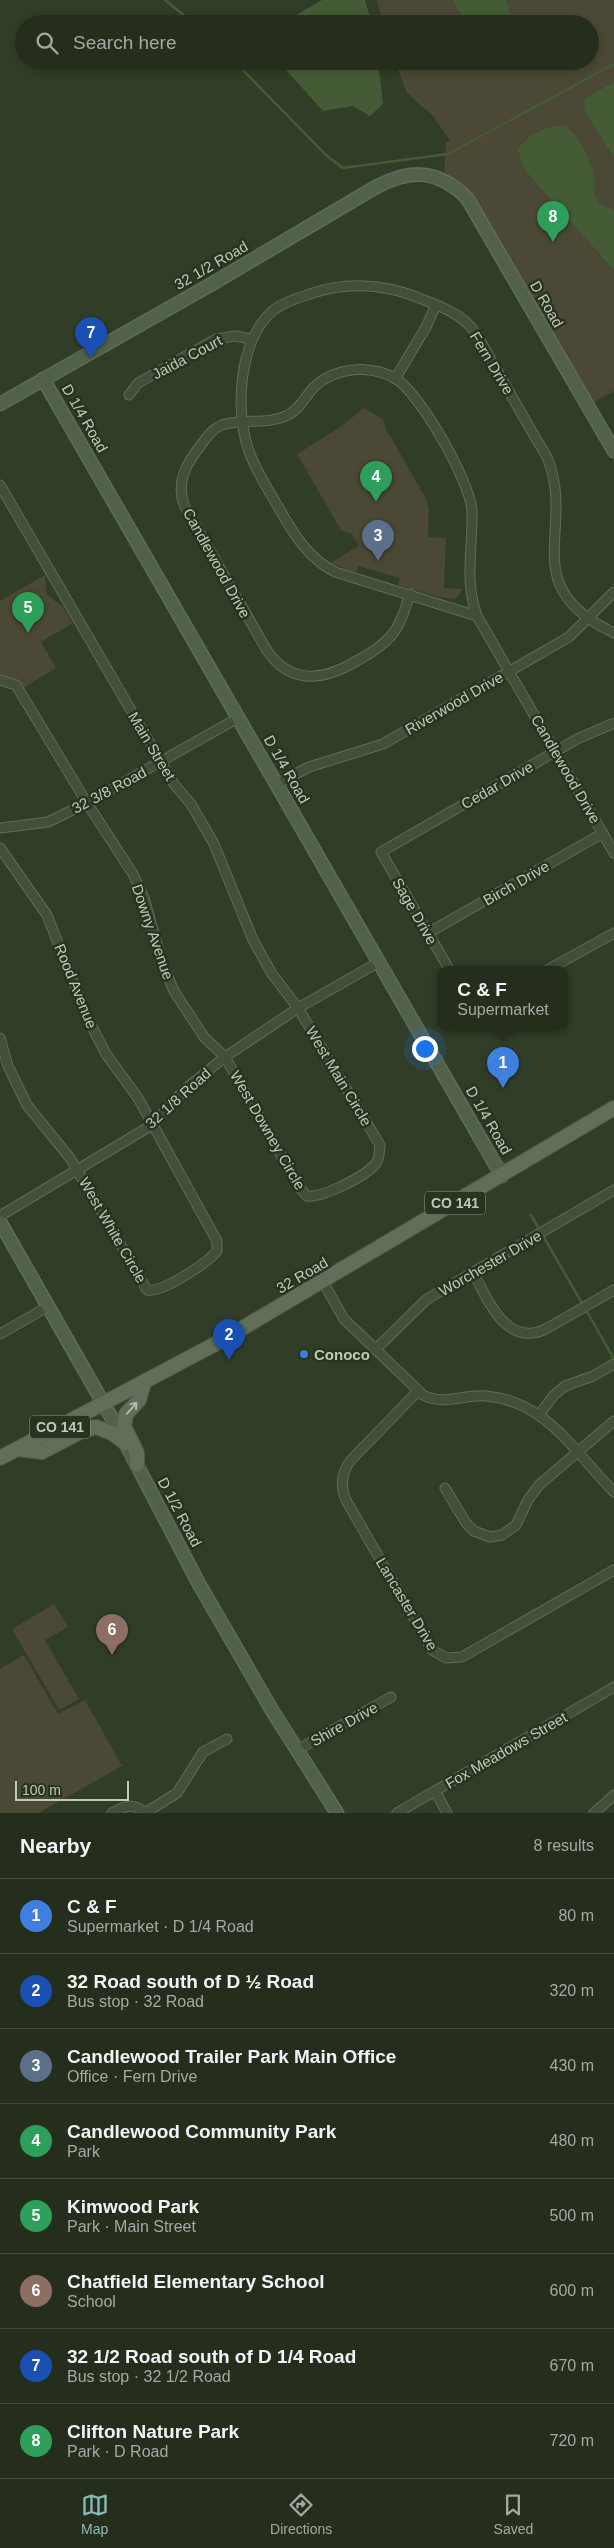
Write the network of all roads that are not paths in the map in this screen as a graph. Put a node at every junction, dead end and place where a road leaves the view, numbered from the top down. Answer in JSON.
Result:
{"nodes":[{"id":1,"x":444,"y":180,"type":"joint"},
{"id":2,"x":436,"y":305,"type":"junction"},
{"id":3,"x":251,"y":340,"type":"junction"},
{"id":4,"x":396,"y":379,"type":"junction"},
{"id":5,"x":44,"y":380,"type":"junction"},
{"id":6,"x":129,"y":395,"type":"dead end"},
{"id":7,"x":0,"y":404,"type":"edge"},
{"id":8,"x":243,"y":420,"type":"junction"},
{"id":9,"x":614,"y":451,"type":"edge"},
{"id":10,"x":0,"y":485,"type":"edge"},
{"id":11,"x":614,"y":592,"type":"edge"},
{"id":12,"x":410,"y":594,"type":"junction"},
{"id":13,"x":477,"y":616,"type":"junction"},
{"id":14,"x":588,"y":617,"type":"junction"},
{"id":15,"x":614,"y":632,"type":"edge"},
{"id":16,"x":509,"y":671,"type":"junction"},
{"id":17,"x":0,"y":680,"type":"edge"},
{"id":18,"x":238,"y":718,"type":"junction"},
{"id":19,"x":614,"y":723,"type":"edge"},
{"id":20,"x":556,"y":751,"type":"junction"},
{"id":21,"x":161,"y":762,"type":"junction"},
{"id":22,"x":276,"y":784,"type":"junction"},
{"id":23,"x":87,"y":803,"type":"junction"},
{"id":24,"x":0,"y":828,"type":"edge"},
{"id":25,"x":603,"y":833,"type":"junction"},
{"id":26,"x":0,"y":848,"type":"edge"},
{"id":27,"x":382,"y":852,"type":"joint"},
{"id":28,"x":614,"y":853,"type":"edge"},
{"id":29,"x":614,"y":932,"type":"edge"},
{"id":30,"x":428,"y":933,"type":"junction"},
{"id":31,"x":379,"y":962,"type":"junction"},
{"id":32,"x":447,"y":966,"type":"edge"},
{"id":33,"x":554,"y":966,"type":"edge"},
{"id":34,"x":298,"y":1008,"type":"junction"},
{"id":35,"x":0,"y":1038,"type":"edge"},
{"id":36,"x":225,"y":1057,"type":"junction"},
{"id":37,"x":614,"y":1108,"type":"edge"},
{"id":38,"x":152,"y":1124,"type":"junction"},
{"id":39,"x":380,"y":1144,"type":"joint"},
{"id":40,"x":78,"y":1170,"type":"junction"},
{"id":41,"x":502,"y":1176,"type":"junction"},
{"id":42,"x":614,"y":1190,"type":"edge"},
{"id":43,"x":0,"y":1216,"type":"edge"},
{"id":44,"x":0,"y":1222,"type":"edge"},
{"id":45,"x":473,"y":1272,"type":"junction"},
{"id":46,"x":323,"y":1282,"type":"junction"},
{"id":47,"x":148,"y":1290,"type":"joint"},
{"id":48,"x":614,"y":1290,"type":"edge"},
{"id":49,"x":49,"y":1306,"type":"junction"},
{"id":50,"x":0,"y":1334,"type":"edge"},
{"id":51,"x":376,"y":1349,"type":"junction"},
{"id":52,"x":614,"y":1364,"type":"edge"},
{"id":53,"x":144,"y":1383,"type":"junction"},
{"id":54,"x":418,"y":1391,"type":"junction"},
{"id":55,"x":104,"y":1404,"type":"junction"},
{"id":56,"x":539,"y":1415,"type":"junction"},
{"id":57,"x":614,"y":1421,"type":"edge"},
{"id":58,"x":125,"y":1443,"type":"junction"},
{"id":59,"x":17,"y":1449,"type":"junction"},
{"id":60,"x":578,"y":1450,"type":"junction"},
{"id":61,"x":0,"y":1458,"type":"edge"},
{"id":62,"x":137,"y":1465,"type":"junction"},
{"id":63,"x":445,"y":1488,"type":"dead end"},
{"id":64,"x":614,"y":1492,"type":"edge"},
{"id":65,"x":614,"y":1570,"type":"edge"},
{"id":66,"x":614,"y":1687,"type":"edge"},
{"id":67,"x":391,"y":1697,"type":"dead end"},
{"id":68,"x":227,"y":1739,"type":"dead end"},
{"id":69,"x":297,"y":1750,"type":"junction"},
{"id":70,"x":435,"y":1792,"type":"junction"},
{"id":71,"x":614,"y":1795,"type":"edge"},
{"id":72,"x":112,"y":1813,"type":"edge"},
{"id":73,"x":145,"y":1813,"type":"edge"},
{"id":74,"x":337,"y":1813,"type":"edge"},
{"id":75,"x":398,"y":1813,"type":"edge"},
{"id":76,"x":447,"y":1813,"type":"edge"},
{"id":77,"x":594,"y":1813,"type":"edge"}],
"edges":[{"from":1,"to":5,"type":"street","name":"32 1/2 Road"},
{"from":1,"to":9,"type":"street","name":"D Road"},
{"from":2,"to":3,"type":"street","name":"Fern Drive"},
{"from":2,"to":4,"type":"street"},
{"from":2,"to":14,"type":"street","name":"Fern Drive"},
{"from":3,"to":6,"type":"street","name":"Jaida Court"},
{"from":3,"to":8,"type":"street","name":"Fern Drive"},
{"from":4,"to":8,"type":"street","name":"Candlewood Drive"},
{"from":4,"to":13,"type":"street","name":"Candlewood Drive"},
{"from":5,"to":7,"type":"street","name":"32 1/2 Road"},
{"from":5,"to":18,"type":"street","name":"D 1/4 Road"},
{"from":8,"to":12,"type":"street","name":"Fern Drive"},
{"from":8,"to":12,"type":"street","name":"Candlewood Drive"},
{"from":10,"to":21,"type":"street","name":"Main Street"},
{"from":11,"to":14,"type":"street","name":"Riverwood Drive"},
{"from":12,"to":13,"type":"street","name":"Fern Drive"},
{"from":13,"to":16,"type":"street","name":"Candlewood Drive"},
{"from":14,"to":15,"type":"street","name":"Fern Drive"},
{"from":14,"to":16,"type":"street","name":"Riverwood Drive"},
{"from":16,"to":20,"type":"street","name":"Candlewood Drive"},
{"from":16,"to":22,"type":"street","name":"Riverwood Drive"},
{"from":17,"to":23,"type":"street","name":"Downy Avenue"},
{"from":18,"to":21,"type":"street","name":"32 3/8 Road"},
{"from":18,"to":22,"type":"street","name":"D 1/4 Road"},
{"from":19,"to":20,"type":"street","name":"Cedar Drive"},
{"from":20,"to":25,"type":"street","name":"Candlewood Drive"},
{"from":20,"to":27,"type":"street","name":"Cedar Drive"},
{"from":21,"to":23,"type":"street","name":"32 3/8 Road"},
{"from":21,"to":34,"type":"street","name":"Main Street"},
{"from":22,"to":31,"type":"street","name":"D 1/4 Road"},
{"from":23,"to":24,"type":"street","name":"32 3/8 Road"},
{"from":23,"to":36,"type":"street","name":"Downy Avenue"},
{"from":25,"to":28,"type":"street","name":"Candlewood Drive"},
{"from":25,"to":30,"type":"street","name":"Birch Drive"},
{"from":26,"to":38,"type":"street","name":"Rood Avenue"},
{"from":27,"to":30,"type":"street","name":"Sage Drive"},
{"from":29,"to":33,"type":"street"},
{"from":30,"to":32,"type":"street","name":"Sage Drive"},
{"from":31,"to":34,"type":"street","name":"32 1/8 Road"},
{"from":31,"to":41,"type":"street","name":"D 1/4 Road"},
{"from":34,"to":36,"type":"street","name":"32 1/8 Road"},
{"from":34,"to":39,"type":"street","name":"West Main Circle"},
{"from":35,"to":40,"type":"street","name":"West White Circle"},
{"from":36,"to":38,"type":"street","name":"32 1/8 Road"},
{"from":36,"to":39,"type":"street","name":"West Downey Circle"},
{"from":37,"to":41,"type":"main road","name":"32 Road","number":"CO 141"},
{"from":38,"to":40,"type":"street","name":"32 1/8 Road"},
{"from":38,"to":47,"type":"street","name":"Rood Avenue"},
{"from":40,"to":43,"type":"street","name":"32 1/8 Road"},
{"from":40,"to":47,"type":"street","name":"West White Circle"},
{"from":41,"to":46,"type":"main road","name":"32 Road","number":"CO 141"},
{"from":42,"to":45,"type":"street","name":"Worchester Drive"},
{"from":44,"to":49,"type":"street","name":"D 1/2 Road"},
{"from":45,"to":48,"type":"street"},
{"from":45,"to":51,"type":"street","name":"Worchester Drive"},
{"from":46,"to":51,"type":"street"},
{"from":46,"to":53,"type":"main road","name":"32 Road","number":"CO 141"},
{"from":49,"to":50,"type":"street"},
{"from":49,"to":55,"type":"street","name":"D 1/2 Road"},
{"from":51,"to":54,"type":"street"},
{"from":52,"to":56,"type":"street"},
{"from":53,"to":55,"type":"main road","name":"32 Road","number":"CO 141"},
{"from":62,"to":53,"type":"main road","one_way":true},
{"from":54,"to":56,"type":"street"},
{"from":54,"to":65,"type":"street","name":"Lancaster Drive"},
{"from":55,"to":58,"type":"street","name":"D 1/2 Road"},
{"from":55,"to":59,"type":"main road","name":"32 Road","number":"CO 141"},
{"from":56,"to":60,"type":"street"},
{"from":57,"to":60,"type":"street"},
{"from":58,"to":59,"type":"main road"},
{"from":58,"to":62,"type":"street","name":"D 1/2 Road"},
{"from":59,"to":61,"type":"main road","name":"32 Road","number":"CO 141"},
{"from":60,"to":63,"type":"street"},
{"from":60,"to":64,"type":"street"},
{"from":62,"to":69,"type":"street","name":"D 1/2 Road"},
{"from":66,"to":70,"type":"street","name":"Fox Meadows Street"},
{"from":67,"to":69,"type":"street","name":"Shire Drive"},
{"from":68,"to":73,"type":"street"},
{"from":69,"to":74,"type":"street","name":"D 1/2 Road"},
{"from":70,"to":75,"type":"street","name":"Fox Meadows Street"},
{"from":70,"to":76,"type":"street"},
{"from":71,"to":77,"type":"street"},
{"from":72,"to":73,"type":"street"}]}
